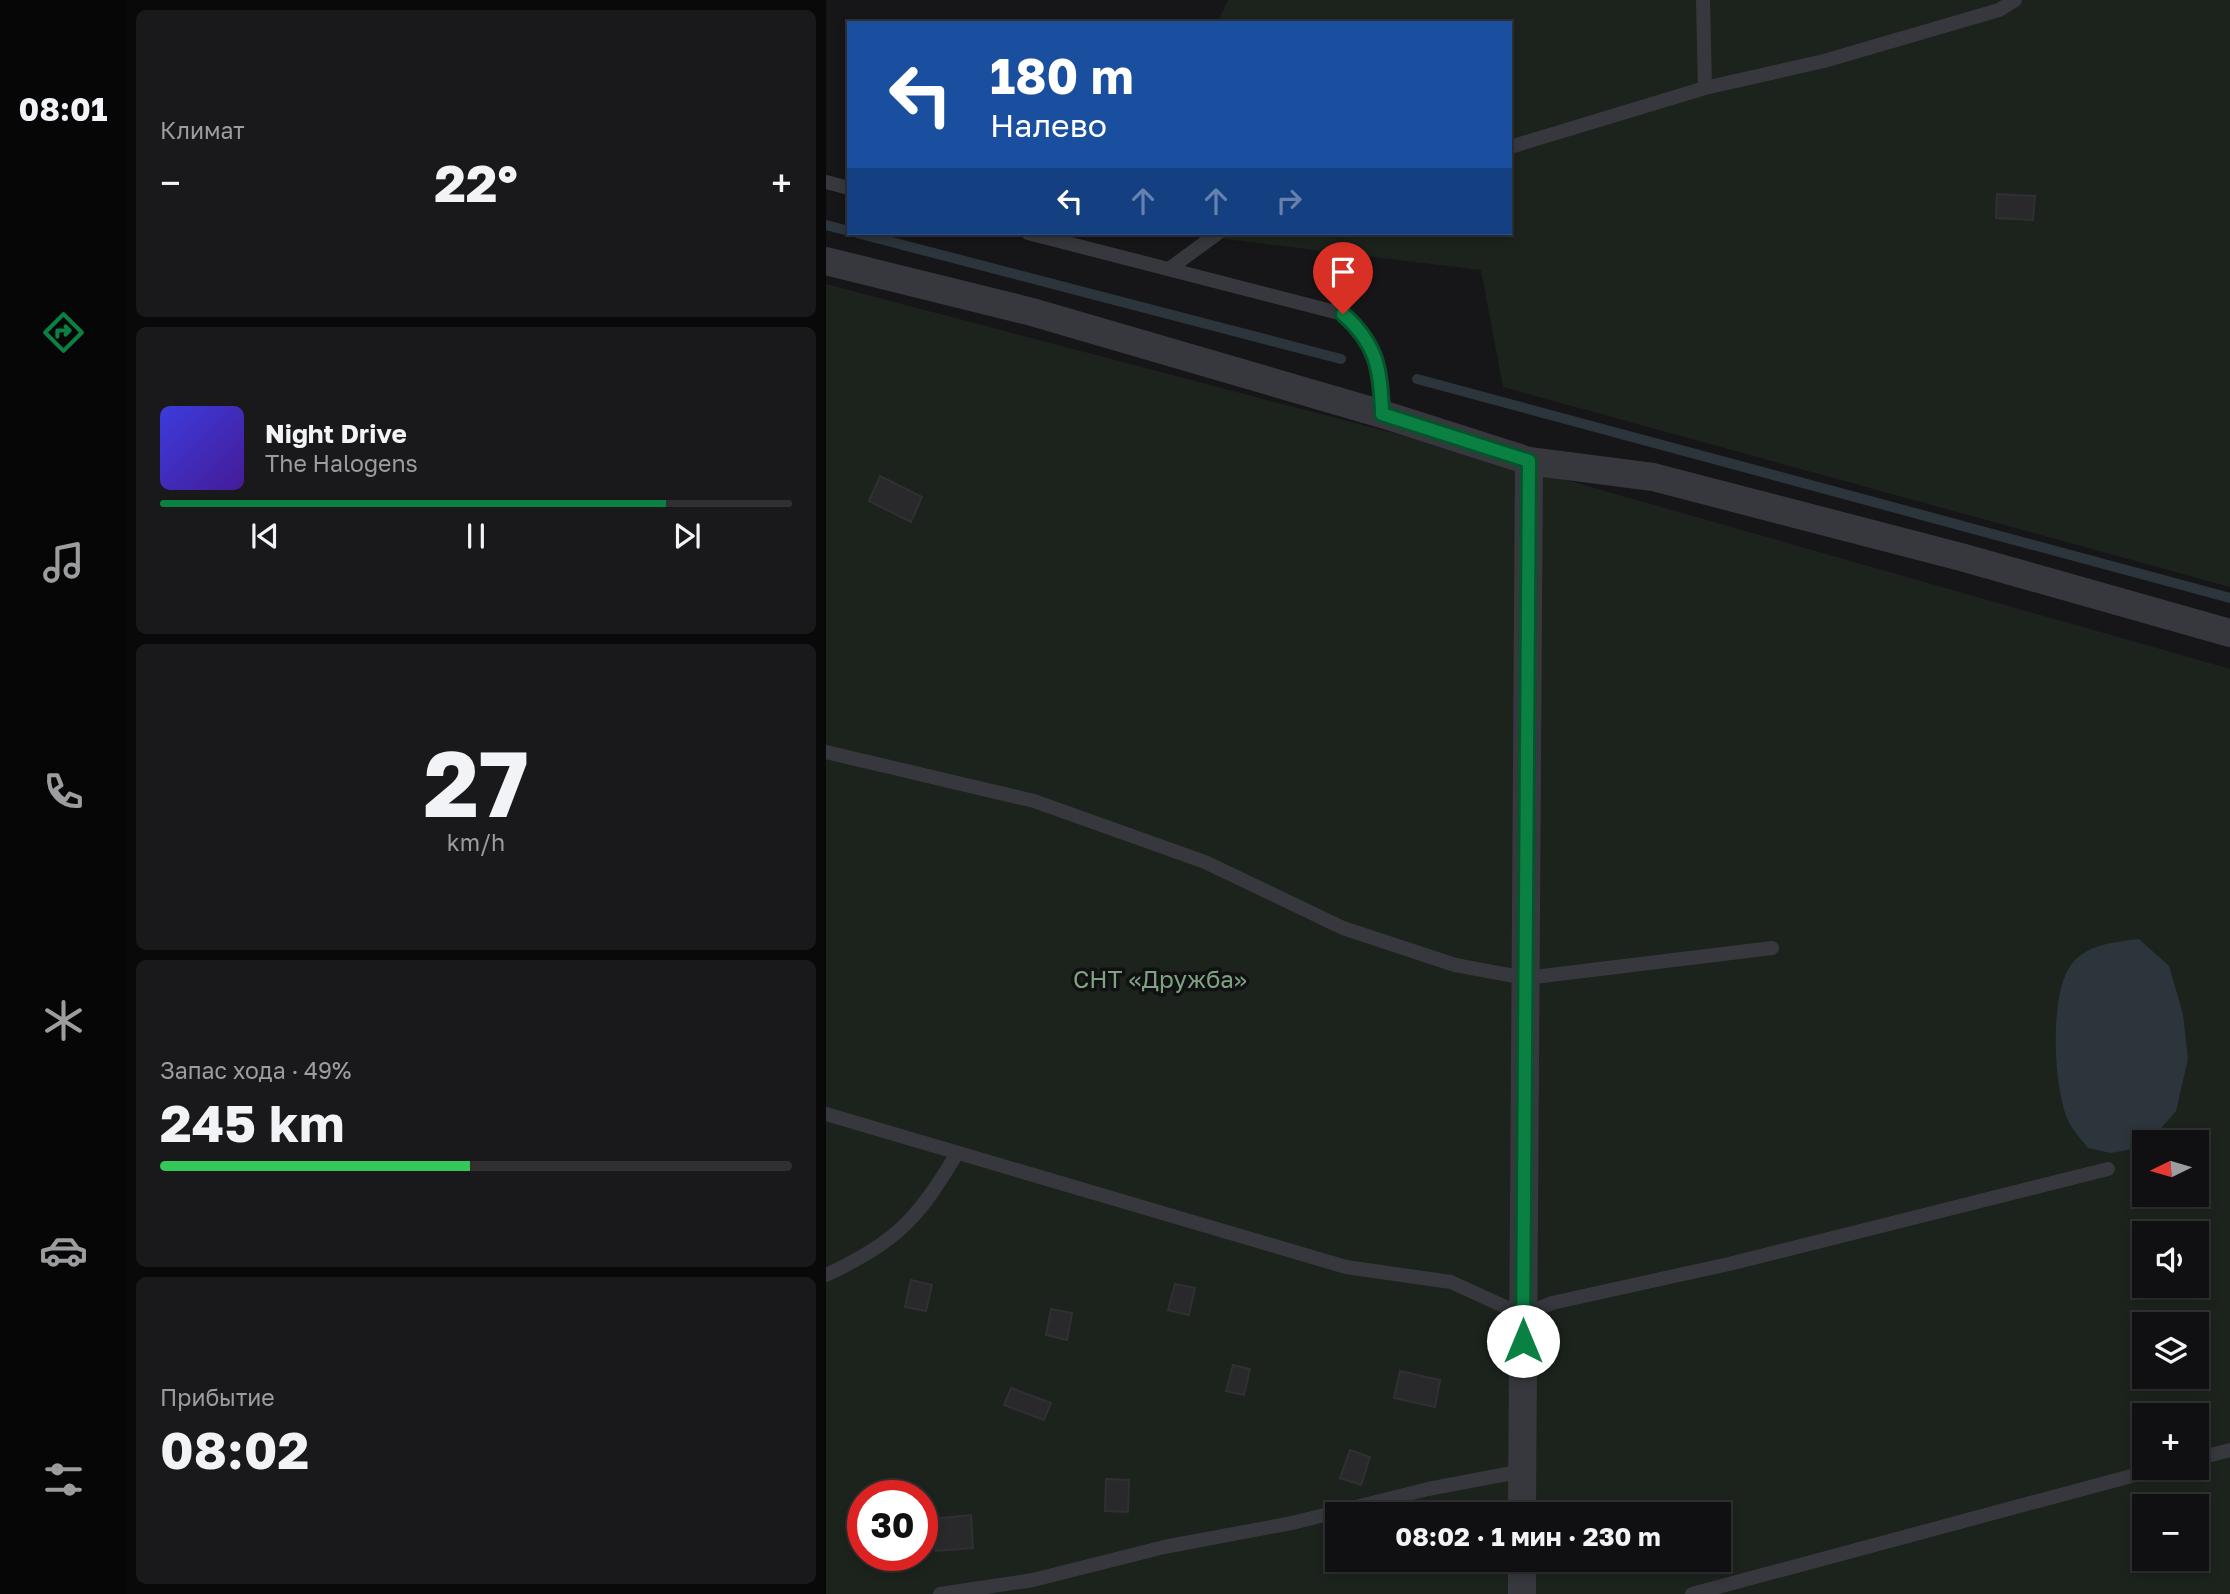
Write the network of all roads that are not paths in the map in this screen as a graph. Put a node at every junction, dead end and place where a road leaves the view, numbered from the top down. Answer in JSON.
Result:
{"nodes":[{"id":1,"x":1703,"y":0,"type":"edge"},
{"id":2,"x":2015,"y":0,"type":"edge"},
{"id":3,"x":1705,"y":88,"type":"junction"},
{"id":4,"x":1512,"y":146,"type":"edge"},
{"id":5,"x":826,"y":182,"type":"edge"},
{"id":6,"x":847,"y":187,"type":"edge"},
{"id":7,"x":1036,"y":235,"type":"edge"},
{"id":8,"x":1216,"y":235,"type":"edge"},
{"id":9,"x":826,"y":261,"type":"edge"},
{"id":10,"x":1169,"y":269,"type":"junction"},
{"id":11,"x":1382,"y":414,"type":"junction"},
{"id":12,"x":1529,"y":461,"type":"junction"},
{"id":13,"x":2230,"y":633,"type":"edge"},
{"id":14,"x":826,"y":752,"type":"edge"},
{"id":15,"x":1772,"y":948,"type":"dead end"},
{"id":16,"x":1526,"y":978,"type":"junction"},
{"id":17,"x":826,"y":1114,"type":"edge"},
{"id":18,"x":956,"y":1155,"type":"junction"},
{"id":19,"x":2108,"y":1169,"type":"dead end"},
{"id":20,"x":826,"y":1275,"type":"edge"},
{"id":21,"x":1523,"y":1315,"type":"junction"},
{"id":22,"x":2230,"y":1450,"type":"edge"},
{"id":23,"x":2209,"y":1456,"type":"edge"},
{"id":24,"x":1522,"y":1471,"type":"junction"},
{"id":25,"x":2132,"y":1476,"type":"edge"},
{"id":26,"x":1522,"y":1502,"type":"edge"},
{"id":27,"x":1522,"y":1572,"type":"edge"},
{"id":28,"x":940,"y":1594,"type":"edge"},
{"id":29,"x":1522,"y":1594,"type":"edge"},
{"id":30,"x":1692,"y":1594,"type":"edge"}],
"edges":[{"from":1,"to":3,"type":"lane"},
{"from":2,"to":3,"type":"lane"},
{"from":3,"to":4,"type":"lane"},
{"from":5,"to":6,"type":"lane"},
{"from":7,"to":10,"type":"lane"},
{"from":8,"to":10,"type":"lane"},
{"from":9,"to":11,"type":"street"},
{"from":10,"to":11,"type":"lane"},
{"from":11,"to":12,"type":"street"},
{"from":12,"to":13,"type":"street"},
{"from":12,"to":16,"type":"street"},
{"from":14,"to":16,"type":"lane"},
{"from":15,"to":16,"type":"lane"},
{"from":16,"to":21,"type":"street"},
{"from":17,"to":18,"type":"lane"},
{"from":18,"to":20,"type":"lane"},
{"from":18,"to":21,"type":"lane"},
{"from":19,"to":21,"type":"lane"},
{"from":21,"to":24,"type":"street"},
{"from":22,"to":23,"type":"lane"},
{"from":24,"to":26,"type":"street"},
{"from":24,"to":28,"type":"lane"},
{"from":25,"to":30,"type":"lane"},
{"from":27,"to":29,"type":"street"}]}
